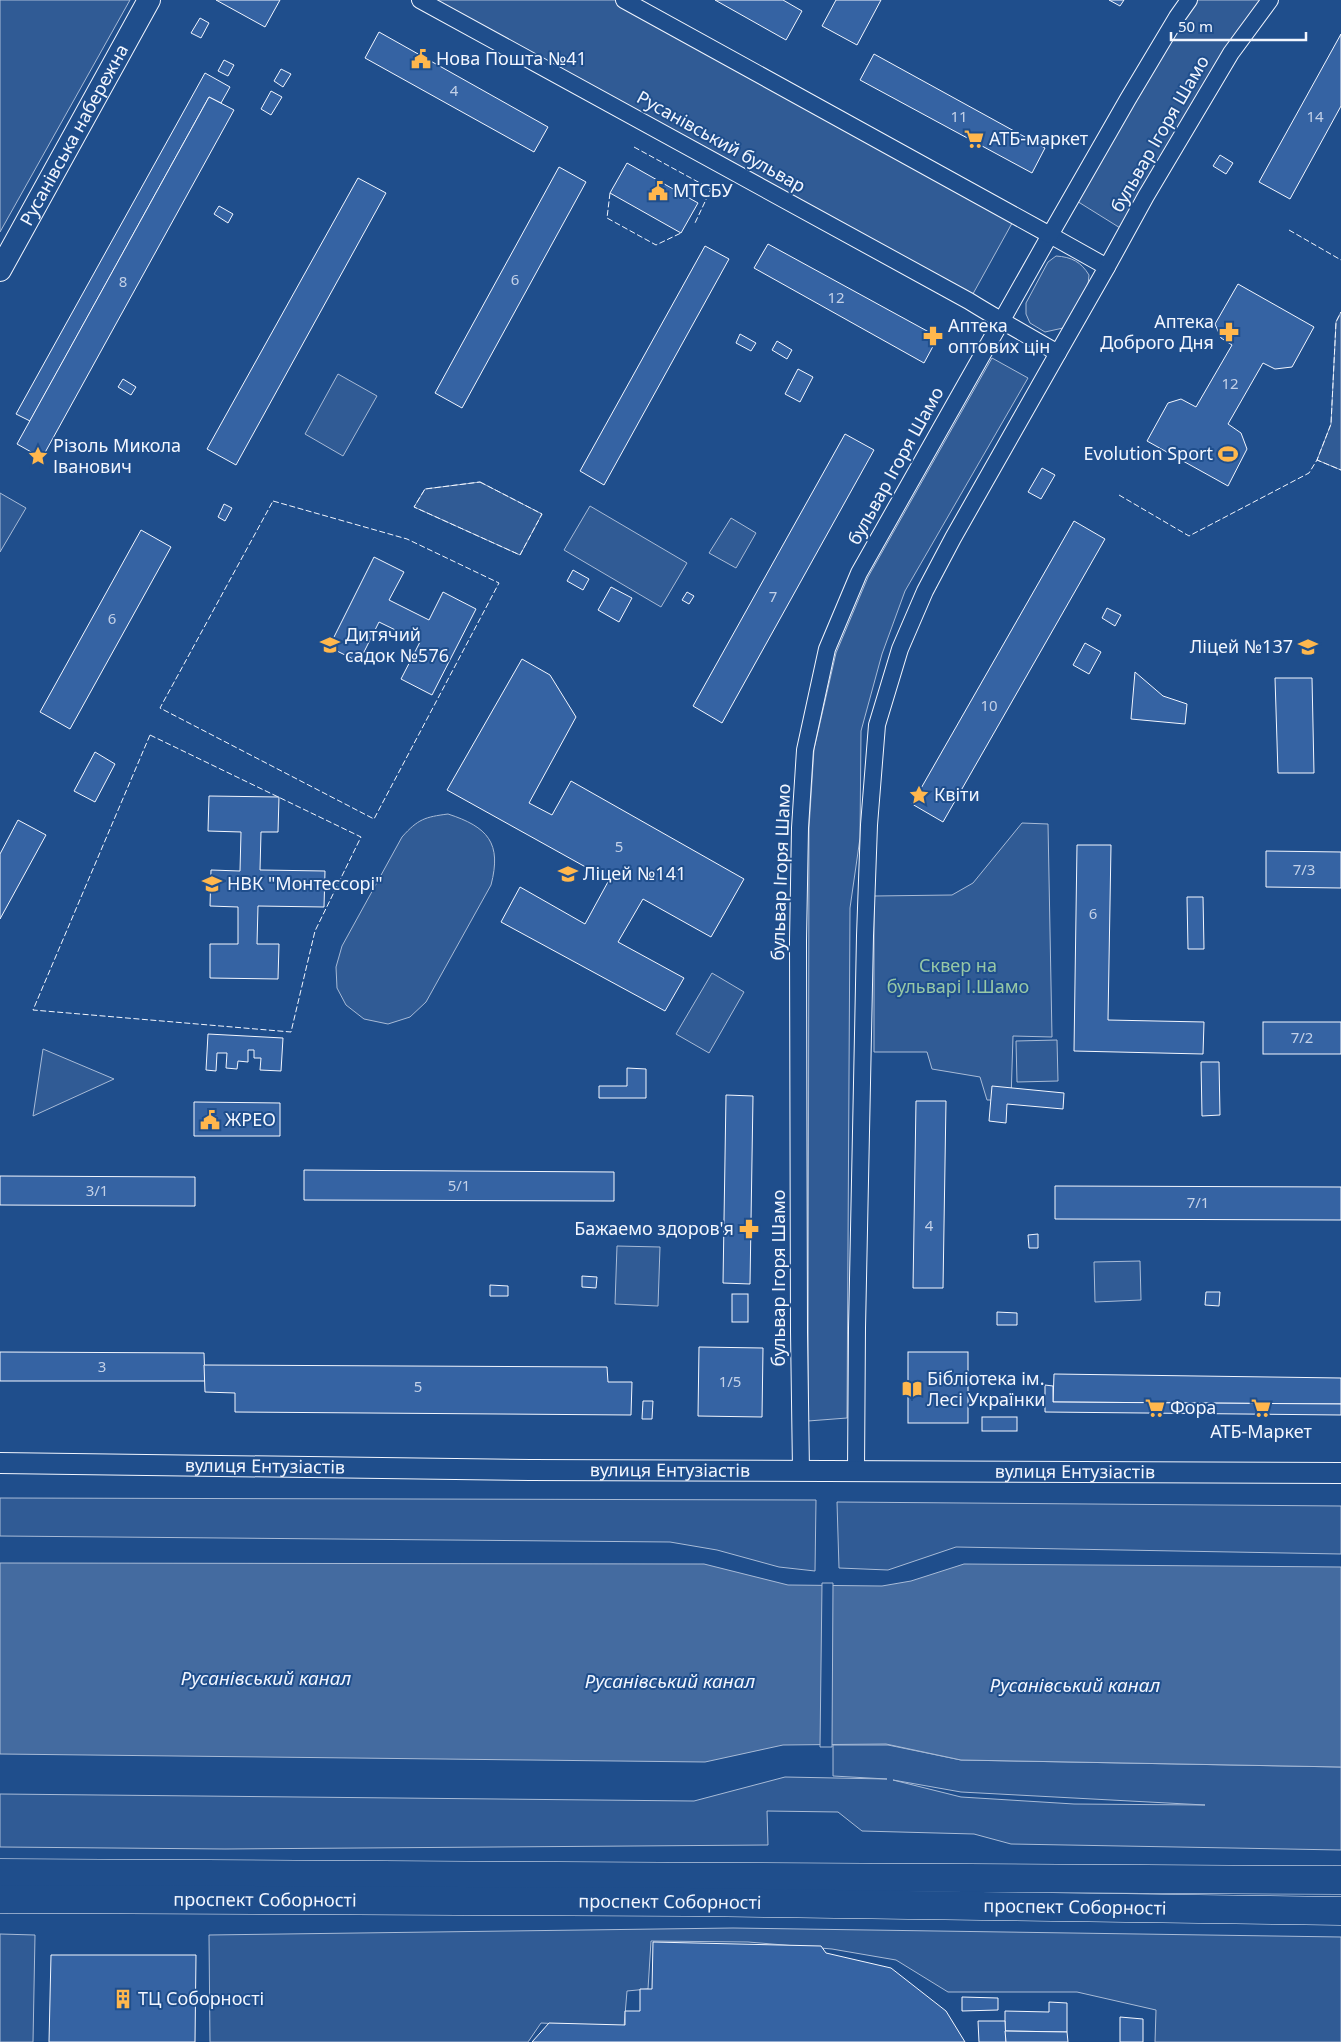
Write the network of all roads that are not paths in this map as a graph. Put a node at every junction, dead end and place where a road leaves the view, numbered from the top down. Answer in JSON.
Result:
{"nodes":[{"id":1,"x":150,"y":0,"type":"edge"},
{"id":2,"x":420,"y":0,"type":"edge"},
{"id":3,"x":624,"y":0,"type":"edge"},
{"id":4,"x":1190,"y":0,"type":"edge"},
{"id":5,"x":1270,"y":0,"type":"edge"},
{"id":6,"x":1050,"y":235,"type":"junction"},
{"id":7,"x":1107,"y":267,"type":"junction"},
{"id":8,"x":0,"y":270,"type":"edge"},
{"id":9,"x":1002,"y":320,"type":"junction"},
{"id":10,"x":1058,"y":353,"type":"junction"},
{"id":11,"x":0,"y":1463,"type":"edge"},
{"id":12,"x":856,"y":1470,"type":"junction"},
{"id":13,"x":801,"y":1471,"type":"junction"},
{"id":14,"x":1341,"y":1473,"type":"edge"},
{"id":15,"x":0,"y":1873,"type":"edge"},
{"id":16,"x":1341,"y":1880,"type":"edge"},
{"id":17,"x":0,"y":1899,"type":"edge"},
{"id":18,"x":1341,"y":1911,"type":"edge"}],
"edges":[{"from":1,"to":8,"type":"main road","name":"Русанівська набережна"},
{"from":2,"to":9,"type":"street","name":"Русанівський бульвар"},
{"from":3,"to":6,"type":"street"},
{"from":4,"to":6,"type":"street"},
{"from":5,"to":7,"type":"street","name":"бульвар Ігоря Шамо"},
{"from":6,"to":7,"type":"street"},
{"from":6,"to":9,"type":"street","name":"бульвар Ігоря Шамо"},
{"from":7,"to":10,"type":"street","name":"бульвар Ігоря Шамо"},
{"from":9,"to":10,"type":"street","name":"Русанівський бульвар"},
{"from":9,"to":13,"type":"street","name":"бульвар Ігоря Шамо"},
{"from":10,"to":12,"type":"street"},
{"from":11,"to":13,"type":"street","name":"вулиця Ентузіастів"},
{"from":12,"to":13,"type":"street","name":"вулиця Ентузіастів"},
{"from":12,"to":14,"type":"street","name":"вулиця Ентузіастів"},
{"from":15,"to":16,"type":"highway","name":"проспект Соборності"},
{"from":17,"to":18,"type":"highway","name":"проспект Соборності"}]}
